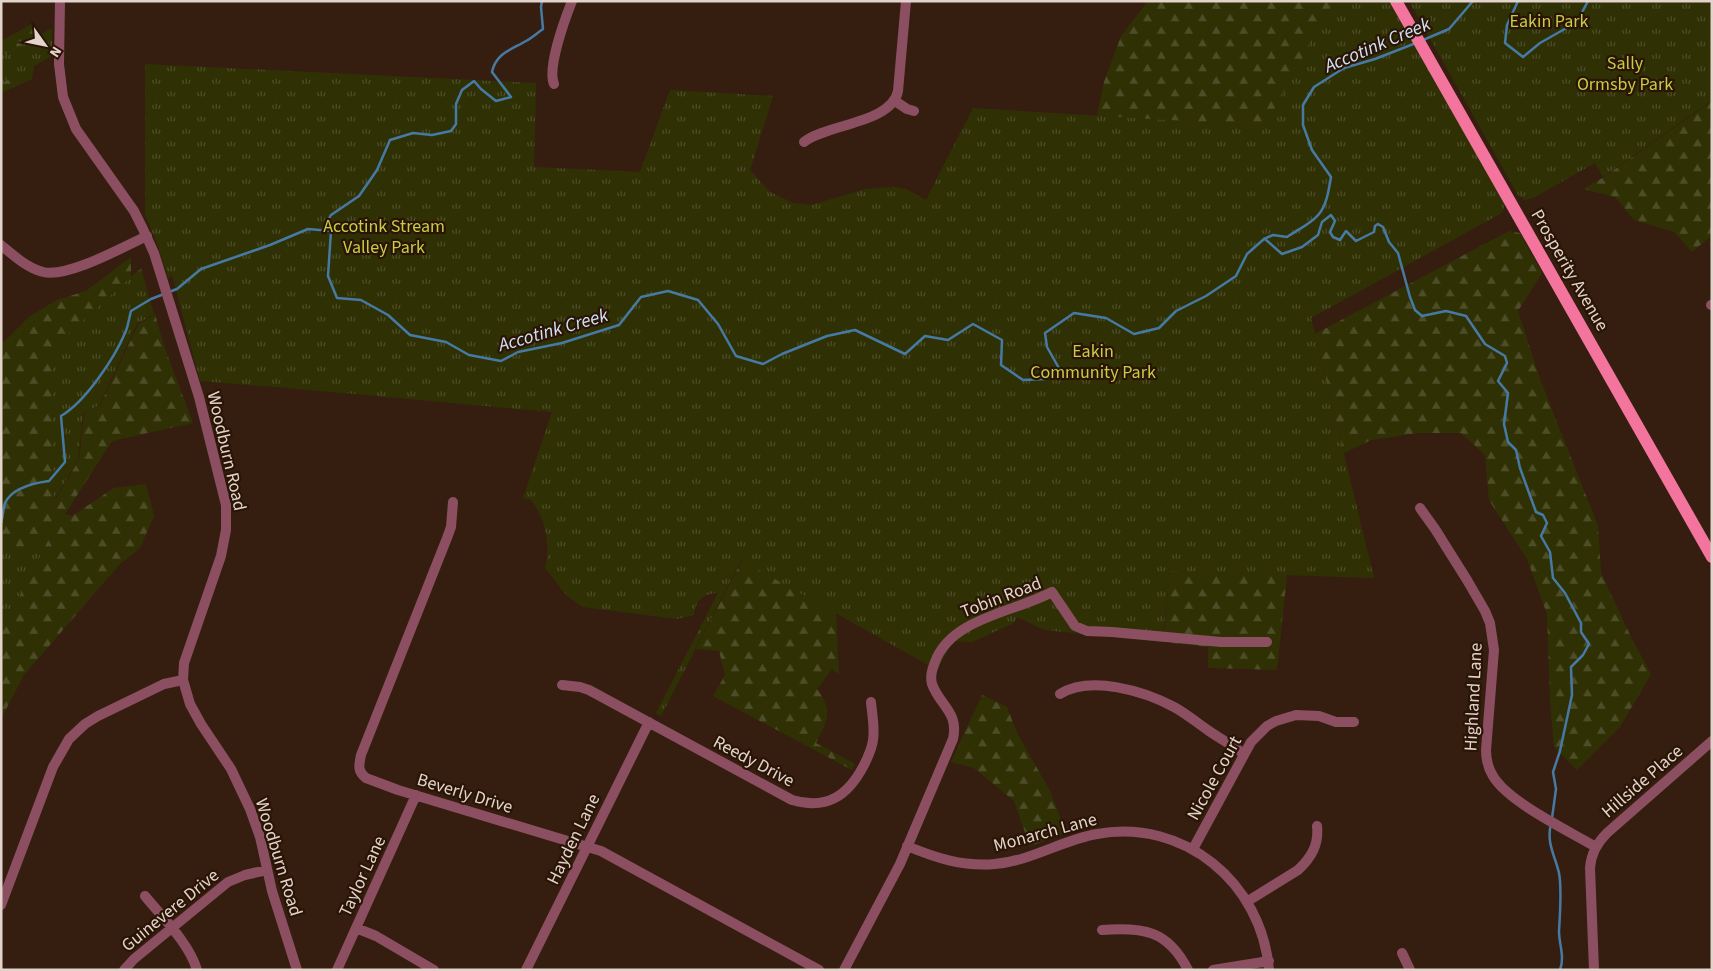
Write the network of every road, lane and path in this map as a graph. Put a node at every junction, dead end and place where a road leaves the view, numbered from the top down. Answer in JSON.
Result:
{"nodes":[{"id":1,"x":60,"y":1,"type":"edge"},
{"id":2,"x":572,"y":1,"type":"edge"},
{"id":3,"x":906,"y":1,"type":"edge"},
{"id":4,"x":1396,"y":1,"type":"edge"},
{"id":5,"x":554,"y":84,"type":"dead end"},
{"id":6,"x":894,"y":101,"type":"junction"},
{"id":7,"x":914,"y":111,"type":"dead end"},
{"id":8,"x":804,"y":142,"type":"dead end"},
{"id":9,"x":147,"y":236,"type":"junction"},
{"id":10,"x":1,"y":245,"type":"edge"},
{"id":11,"x":453,"y":502,"type":"dead end"},
{"id":12,"x":1420,"y":508,"type":"dead end"},
{"id":13,"x":1712,"y":557,"type":"edge"},
{"id":14,"x":1267,"y":642,"type":"dead end"},
{"id":15,"x":183,"y":680,"type":"junction"},
{"id":16,"x":562,"y":686,"type":"dead end"},
{"id":17,"x":1060,"y":694,"type":"dead end"},
{"id":18,"x":871,"y":702,"type":"dead end"},
{"id":19,"x":649,"y":722,"type":"junction"},
{"id":20,"x":1354,"y":722,"type":"dead end"},
{"id":21,"x":1712,"y":741,"type":"edge"},
{"id":22,"x":1244,"y":754,"type":"junction"},
{"id":23,"x":416,"y":795,"type":"junction"},
{"id":24,"x":1317,"y":826,"type":"dead end"},
{"id":25,"x":588,"y":845,"type":"junction"},
{"id":26,"x":907,"y":846,"type":"junction"},
{"id":27,"x":1596,"y":847,"type":"junction"},
{"id":28,"x":1192,"y":849,"type":"junction"},
{"id":29,"x":267,"y":870,"type":"junction"},
{"id":30,"x":145,"y":896,"type":"dead end"},
{"id":31,"x":1248,"y":901,"type":"junction"},
{"id":32,"x":1,"y":905,"type":"edge"},
{"id":33,"x":171,"y":928,"type":"junction"},
{"id":34,"x":356,"y":928,"type":"junction"},
{"id":35,"x":1102,"y":930,"type":"dead end"},
{"id":36,"x":1402,"y":953,"type":"dead end"},
{"id":37,"x":1269,"y":965,"type":"edge"},
{"id":38,"x":124,"y":970,"type":"edge"},
{"id":39,"x":197,"y":970,"type":"edge"},
{"id":40,"x":298,"y":970,"type":"edge"},
{"id":41,"x":337,"y":970,"type":"edge"},
{"id":42,"x":434,"y":970,"type":"edge"},
{"id":43,"x":526,"y":970,"type":"edge"},
{"id":44,"x":819,"y":970,"type":"edge"},
{"id":45,"x":844,"y":970,"type":"edge"},
{"id":46,"x":1188,"y":970,"type":"edge"},
{"id":47,"x":1213,"y":970,"type":"edge"},
{"id":48,"x":1410,"y":970,"type":"edge"},
{"id":49,"x":1594,"y":970,"type":"edge"}],
"edges":[{"from":1,"to":9,"type":"street","name":"Woodburn Road"},
{"from":2,"to":5,"type":"street"},
{"from":3,"to":6,"type":"street"},
{"from":4,"to":13,"type":"main road","name":"Prosperity Avenue"},
{"from":6,"to":7,"type":"street"},
{"from":6,"to":8,"type":"street"},
{"from":9,"to":10,"type":"street"},
{"from":9,"to":15,"type":"street","name":"Woodburn Road"},
{"from":11,"to":23,"type":"street","name":"Beverly Drive"},
{"from":12,"to":27,"type":"street","name":"Highland Lane"},
{"from":14,"to":26,"type":"street","name":"Tobin Road"},
{"from":15,"to":29,"type":"street","name":"Woodburn Road"},
{"from":15,"to":32,"type":"street"},
{"from":16,"to":19,"type":"street","name":"Reedy Drive"},
{"from":17,"to":22,"type":"street"},
{"from":18,"to":19,"type":"street","name":"Reedy Drive"},
{"from":19,"to":25,"type":"street","name":"Hayden Lane"},
{"from":20,"to":22,"type":"street","name":"Nicole Court"},
{"from":21,"to":27,"type":"street","name":"Hillside Place"},
{"from":22,"to":28,"type":"street","name":"Nicole Court"},
{"from":23,"to":25,"type":"street","name":"Beverly Drive"},
{"from":23,"to":34,"type":"street","name":"Taylor Lane"},
{"from":24,"to":31,"type":"street"},
{"from":25,"to":43,"type":"street","name":"Hayden Lane"},
{"from":25,"to":44,"type":"street","name":"Beverly Drive"},
{"from":26,"to":28,"type":"street","name":"Monarch Lane"},
{"from":26,"to":45,"type":"street","name":"Tobin Road"},
{"from":27,"to":49,"type":"street"},
{"from":28,"to":31,"type":"street","name":"Monarch Lane"},
{"from":29,"to":33,"type":"street","name":"Guinevere Drive"},
{"from":29,"to":40,"type":"street","name":"Woodburn Road"},
{"from":30,"to":33,"type":"street"},
{"from":31,"to":37,"type":"street","name":"Monarch Lane"},
{"from":33,"to":38,"type":"street","name":"Guinevere Drive"},
{"from":33,"to":39,"type":"street"},
{"from":34,"to":41,"type":"street","name":"Taylor Lane"},
{"from":34,"to":42,"type":"street"},
{"from":35,"to":46,"type":"street"},
{"from":36,"to":48,"type":"street"},
{"from":37,"to":47,"type":"street"}]}
